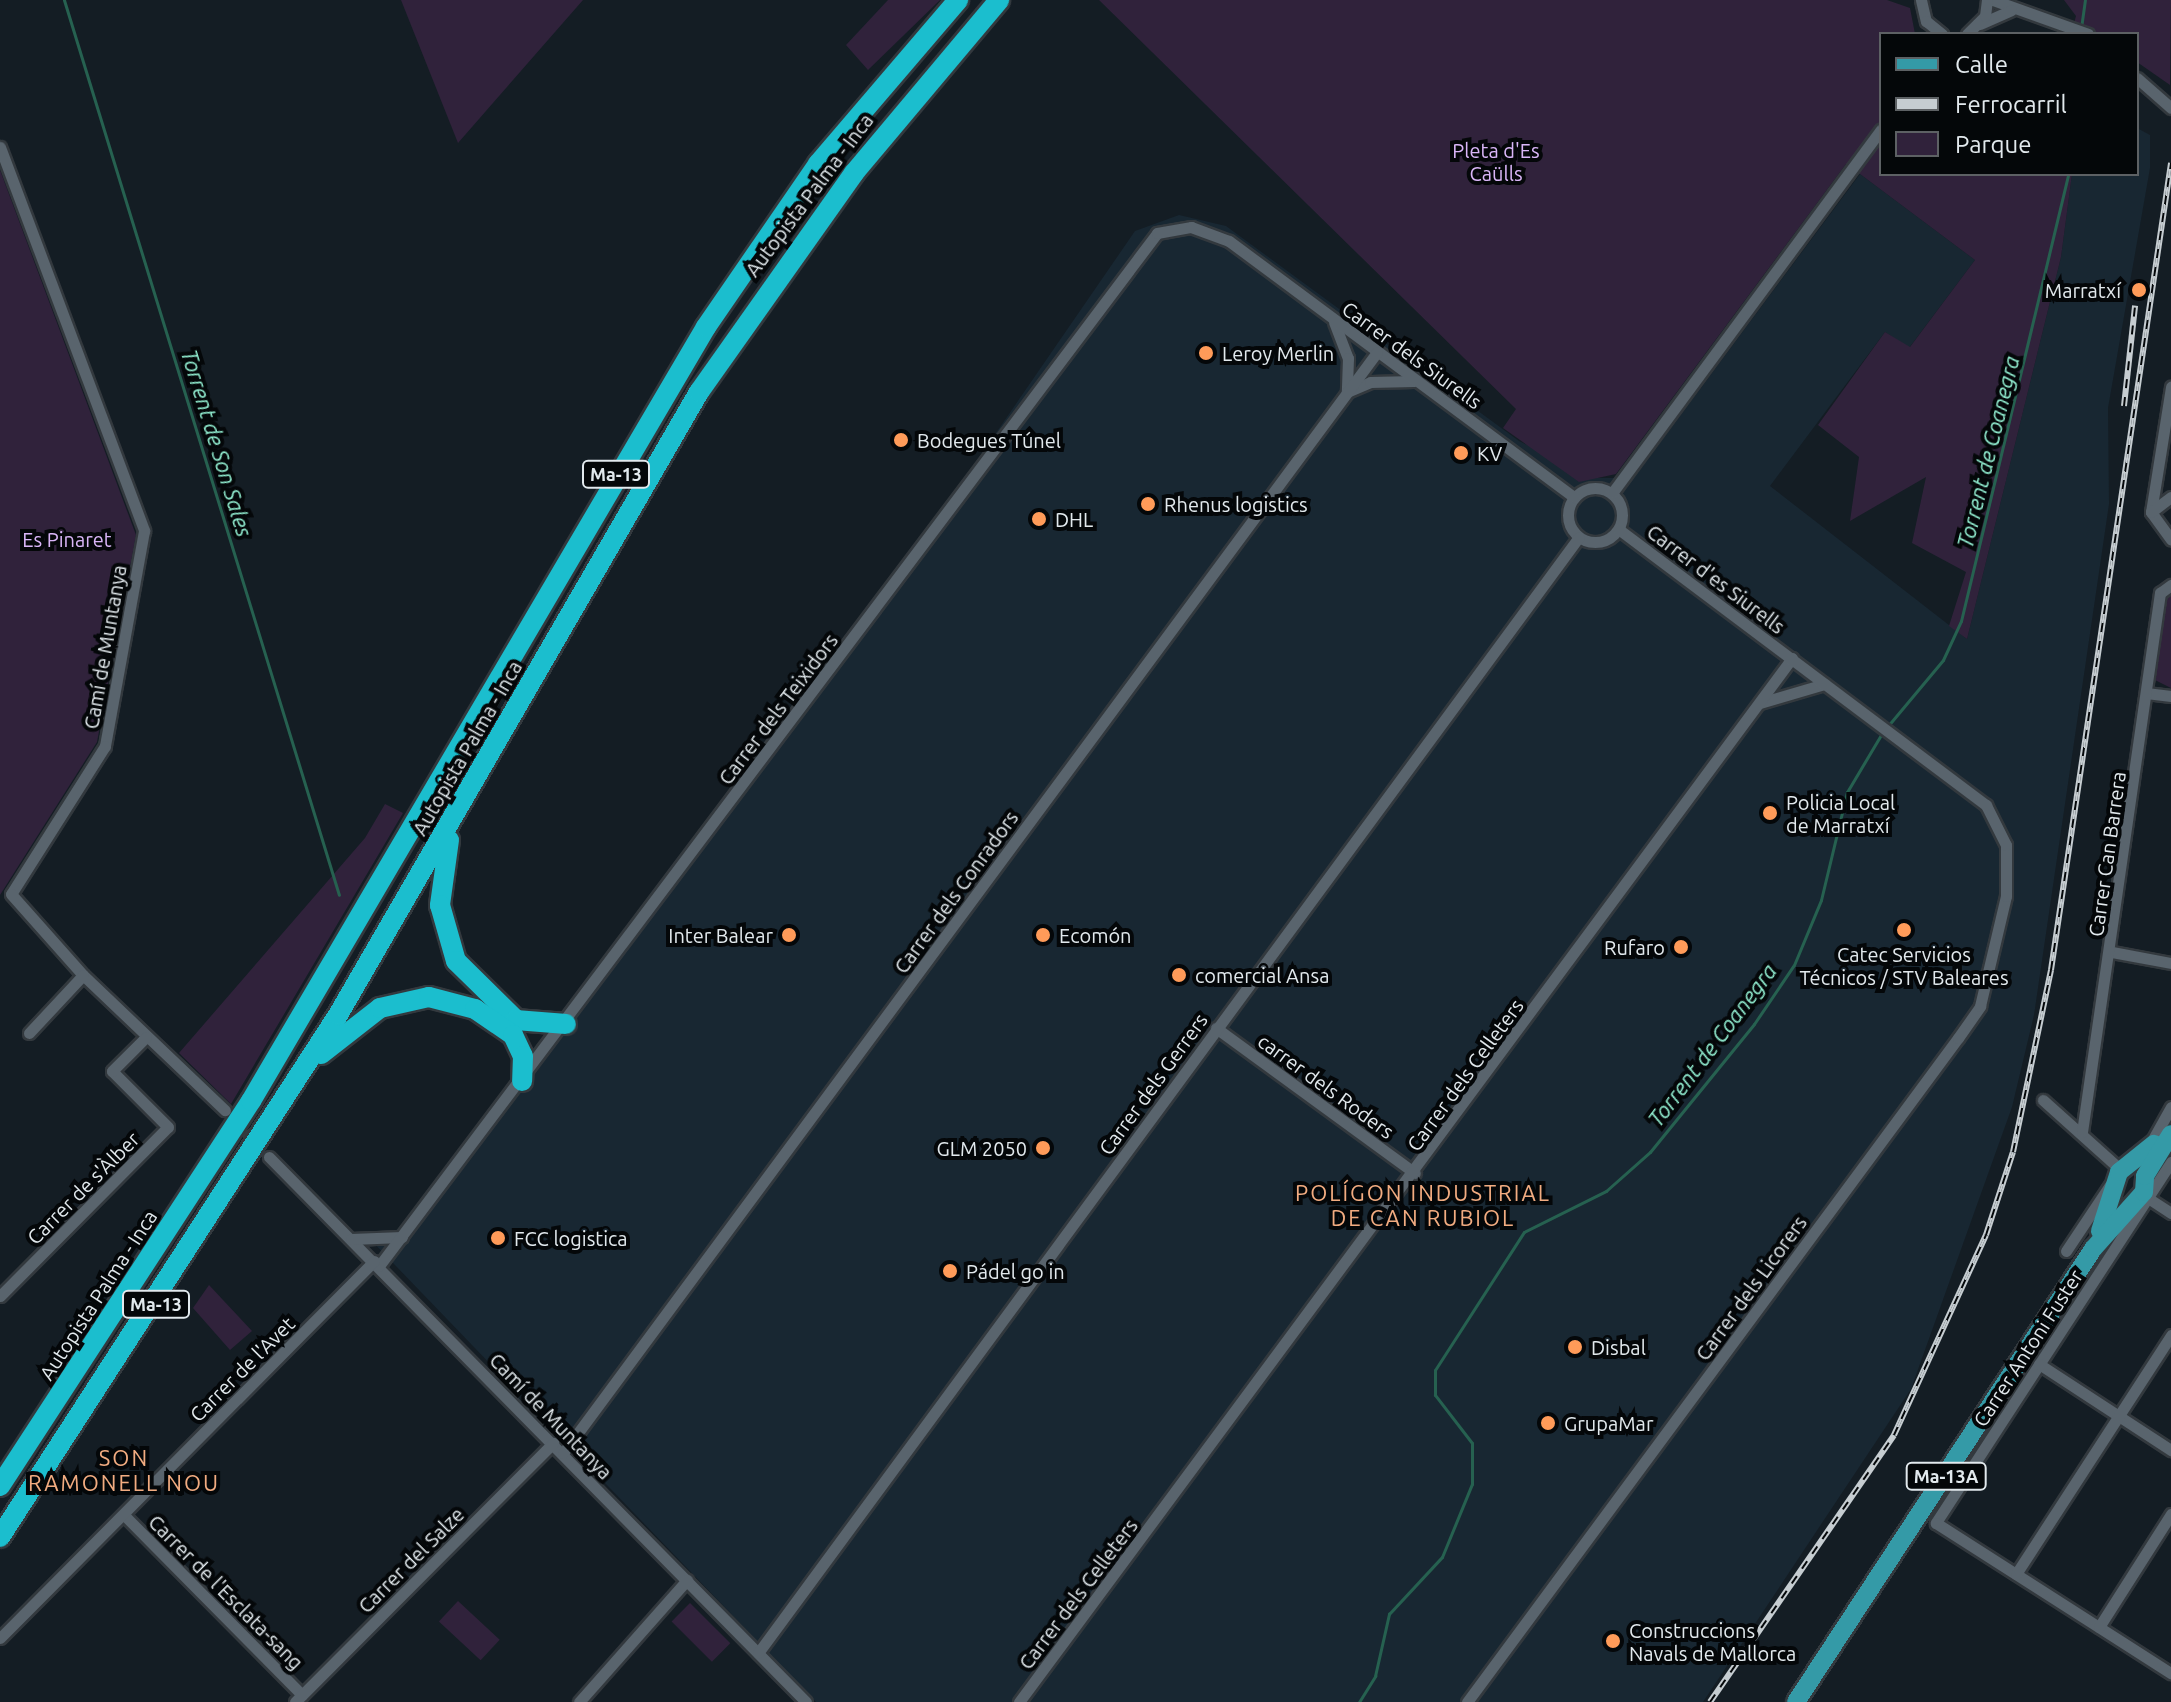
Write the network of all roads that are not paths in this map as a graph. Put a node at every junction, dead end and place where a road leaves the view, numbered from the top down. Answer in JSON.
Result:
{"nodes":[{"id":1,"x":958,"y":0,"type":"edge"},
{"id":2,"x":999,"y":0,"type":"edge"},
{"id":3,"x":1911,"y":0,"type":"edge"},
{"id":4,"x":1987,"y":0,"type":"edge"},
{"id":5,"x":1993,"y":0,"type":"edge"},
{"id":6,"x":1923,"y":10,"type":"edge"},
{"id":7,"x":2011,"y":10,"type":"junction"},
{"id":8,"x":1980,"y":24,"type":"junction"},
{"id":9,"x":1924,"y":32,"type":"edge"},
{"id":10,"x":1940,"y":32,"type":"edge"},
{"id":11,"x":1970,"y":32,"type":"edge"},
{"id":12,"x":2085,"y":32,"type":"edge"},
{"id":13,"x":2139,"y":80,"type":"edge"},
{"id":14,"x":2171,"y":108,"type":"edge"},
{"id":15,"x":1879,"y":133,"type":"edge"},
{"id":16,"x":0,"y":147,"type":"edge"},
{"id":17,"x":1229,"y":241,"type":"joint"},
{"id":18,"x":1332,"y":318,"type":"junction"},
{"id":19,"x":1377,"y":352,"type":"junction"},
{"id":20,"x":1416,"y":381,"type":"junction"},
{"id":21,"x":2171,"y":387,"type":"edge"},
{"id":22,"x":1347,"y":392,"type":"junction"},
{"id":23,"x":1612,"y":493,"type":"junction"},
{"id":24,"x":1574,"y":497,"type":"junction"},
{"id":25,"x":2171,"y":497,"type":"edge"},
{"id":26,"x":2151,"y":512,"type":"junction"},
{"id":27,"x":1619,"y":529,"type":"junction"},
{"id":28,"x":1579,"y":537,"type":"junction"},
{"id":29,"x":2171,"y":540,"type":"edge"},
{"id":30,"x":2171,"y":585,"type":"edge"},
{"id":31,"x":1792,"y":658,"type":"junction"},
{"id":32,"x":1824,"y":684,"type":"junction"},
{"id":33,"x":2146,"y":693,"type":"junction"},
{"id":34,"x":2171,"y":696,"type":"edge"},
{"id":35,"x":1759,"y":703,"type":"junction"},
{"id":36,"x":453,"y":820,"type":"junction"},
{"id":37,"x":2009,"y":871,"type":"joint"},
{"id":38,"x":5,"y":894,"type":"edge"},
{"id":39,"x":2112,"y":952,"type":"junction"},
{"id":40,"x":2171,"y":963,"type":"edge"},
{"id":41,"x":83,"y":975,"type":"junction"},
{"id":42,"x":566,"y":1024,"type":"junction"},
{"id":43,"x":1216,"y":1028,"type":"junction"},
{"id":44,"x":29,"y":1033,"type":"dead end"},
{"id":45,"x":146,"y":1037,"type":"junction"},
{"id":46,"x":306,"y":1067,"type":"junction"},
{"id":47,"x":522,"y":1081,"type":"junction"},
{"id":48,"x":2043,"y":1100,"type":"dead end"},
{"id":49,"x":2171,"y":1107,"type":"edge"},
{"id":50,"x":225,"y":1110,"type":"tunnel mouth"},
{"id":51,"x":2171,"y":1127,"type":"edge"},
{"id":52,"x":2082,"y":1132,"type":"junction"},
{"id":53,"x":2171,"y":1134,"type":"edge"},
{"id":54,"x":269,"y":1157,"type":"tunnel mouth"},
{"id":55,"x":2171,"y":1162,"type":"edge"},
{"id":56,"x":1415,"y":1173,"type":"junction"},
{"id":57,"x":2129,"y":1173,"type":"junction"},
{"id":58,"x":2143,"y":1198,"type":"junction"},
{"id":59,"x":2171,"y":1213,"type":"edge"},
{"id":60,"x":402,"y":1237,"type":"junction"},
{"id":61,"x":351,"y":1239,"type":"junction"},
{"id":62,"x":2093,"y":1249,"type":"junction"},
{"id":63,"x":2066,"y":1251,"type":"dead end"},
{"id":64,"x":376,"y":1263,"type":"junction"},
{"id":65,"x":0,"y":1296,"type":"edge"},
{"id":66,"x":2171,"y":1335,"type":"edge"},
{"id":67,"x":2039,"y":1364,"type":"junction"},
{"id":68,"x":2118,"y":1416,"type":"junction"},
{"id":69,"x":553,"y":1443,"type":"junction"},
{"id":70,"x":2171,"y":1450,"type":"edge"},
{"id":71,"x":563,"y":1453,"type":"junction"},
{"id":72,"x":0,"y":1486,"type":"edge"},
{"id":73,"x":2171,"y":1514,"type":"edge"},
{"id":74,"x":124,"y":1515,"type":"junction"},
{"id":75,"x":0,"y":1537,"type":"edge"},
{"id":76,"x":2016,"y":1574,"type":"junction"},
{"id":77,"x":687,"y":1580,"type":"junction"},
{"id":78,"x":2099,"y":1627,"type":"junction"},
{"id":79,"x":0,"y":1638,"type":"edge"},
{"id":80,"x":758,"y":1653,"type":"junction"},
{"id":81,"x":2171,"y":1673,"type":"edge"},
{"id":82,"x":299,"y":1698,"type":"edge"},
{"id":83,"x":579,"y":1702,"type":"edge"},
{"id":84,"x":806,"y":1702,"type":"edge"},
{"id":85,"x":1019,"y":1702,"type":"edge"},
{"id":86,"x":1467,"y":1702,"type":"edge"},
{"id":87,"x":1796,"y":1702,"type":"edge"}],
"edges":[{"from":1,"to":72,"type":"highway","name":"Autopista Palma - Inca","number":"Ma-13"},
{"from":2,"to":36,"type":"highway","name":"Autopista Palma - Inca","number":"Ma-13"},
{"from":3,"to":6,"type":"street"},
{"from":4,"to":8,"type":"street"},
{"from":5,"to":7,"type":"street"},
{"from":6,"to":9,"type":"street"},
{"from":6,"to":10,"type":"street"},
{"from":7,"to":8,"type":"street"},
{"from":7,"to":12,"type":"street"},
{"from":8,"to":11,"type":"street"},
{"from":13,"to":14,"type":"street"},
{"from":15,"to":23,"type":"street"},
{"from":16,"to":38,"type":"street","name":"Camí de Muntanya"},
{"from":17,"to":18,"type":"street","name":"Carrer dels Siurells"},
{"from":17,"to":42,"type":"street","name":"Carrer dels Teixidors"},
{"from":18,"to":19,"type":"street","name":"Carrer dels Siurells"},
{"from":18,"to":22,"type":"street"},
{"from":19,"to":20,"type":"street","name":"Carrer dels Siurells"},
{"from":19,"to":22,"type":"street","name":"Carrer dels Conradors"},
{"from":20,"to":22,"type":"street"},
{"from":20,"to":24,"type":"street","name":"Carrer dels Siurells"},
{"from":21,"to":26,"type":"street"},
{"from":22,"to":71,"type":"street","name":"Carrer dels Conradors"},
{"from":23,"to":24,"type":"street"},
{"from":23,"to":27,"type":"street"},
{"from":24,"to":28,"type":"street"},
{"from":25,"to":26,"type":"street"},
{"from":26,"to":29,"type":"street"},
{"from":27,"to":28,"type":"street"},
{"from":27,"to":31,"type":"street","name":"Carrer d'es Siurells"},
{"from":28,"to":43,"type":"street","name":"Carrer dels Gerrers"},
{"from":30,"to":33,"type":"street","name":"Carrer Can Barrera"},
{"from":31,"to":32,"type":"street","name":"Carrer d'es Siurells"},
{"from":31,"to":35,"type":"street","name":"Carrer dels Celleters"},
{"from":32,"to":35,"type":"street"},
{"from":32,"to":37,"type":"street","name":"Carrer d'es Siurells"},
{"from":33,"to":34,"type":"street"},
{"from":33,"to":39,"type":"street","name":"Carrer Can Barrera"},
{"from":35,"to":56,"type":"street","name":"Carrer dels Celleters"},
{"from":36,"to":42,"type":"highway"},
{"from":36,"to":46,"type":"highway","name":"Autopista Palma - Inca","number":"Ma-13"},
{"from":37,"to":86,"type":"street","name":"Carrer dels Licorers"},
{"from":38,"to":41,"type":"street","name":"Camí de Muntanya"},
{"from":39,"to":40,"type":"street"},
{"from":39,"to":52,"type":"street","name":"Carrer Can Barrera"},
{"from":41,"to":44,"type":"street"},
{"from":41,"to":45,"type":"street","name":"Camí de Muntanya"},
{"from":42,"to":47,"type":"street","name":"Carrer dels Teixidors"},
{"from":43,"to":56,"type":"street","name":"carrer dels Roders"},
{"from":43,"to":80,"type":"street","name":"Carrer dels Gerrers"},
{"from":45,"to":50,"type":"street","name":"Camí de Muntanya"},
{"from":45,"to":65,"type":"street","name":"Carrer de s'Àlber"},
{"from":46,"to":47,"type":"highway"},
{"from":46,"to":75,"type":"highway","name":"Autopista Palma - Inca","number":"Ma-13"},
{"from":47,"to":60,"type":"street","name":"Carrer dels Teixidors"},
{"from":48,"to":52,"type":"street"},
{"from":49,"to":57,"type":"street"},
{"from":51,"to":57,"type":"main road","number":"Ma-13A"},
{"from":52,"to":57,"type":"street"},
{"from":53,"to":57,"type":"main road","number":"Ma-13A"},
{"from":54,"to":61,"type":"street","name":"Camí de Muntanya"},
{"from":55,"to":58,"type":"street","name":"Carrer Antoni Fuster"},
{"from":56,"to":85,"type":"street","name":"Carrer dels Celleters"},
{"from":57,"to":58,"type":"main road","number":"Ma-13A"},
{"from":57,"to":62,"type":"main road","number":"Ma-13A"},
{"from":57,"to":63,"type":"street"},
{"from":58,"to":59,"type":"street"},
{"from":58,"to":62,"type":"main road","number":"Ma-13A"},
{"from":58,"to":67,"type":"street","name":"Carrer Antoni Fuster"},
{"from":60,"to":61,"type":"street"},
{"from":60,"to":64,"type":"street","name":"Carrer dels Teixidors"},
{"from":61,"to":64,"type":"street","name":"Camí de Muntanya"},
{"from":62,"to":87,"type":"main road","number":"Ma-13A"},
{"from":64,"to":69,"type":"street","name":"Camí de Muntanya"},
{"from":64,"to":74,"type":"street","name":"Carrer de l'Avet"},
{"from":66,"to":68,"type":"street"},
{"from":67,"to":68,"type":"street"},
{"from":67,"to":76,"type":"street","name":"Carrer Antoni Fuster"},
{"from":68,"to":70,"type":"street"},
{"from":68,"to":76,"type":"street"},
{"from":69,"to":71,"type":"street","name":"Camí de Muntanya"},
{"from":69,"to":82,"type":"street","name":"Carrer del Salze"},
{"from":71,"to":77,"type":"street","name":"Camí de Muntanya"},
{"from":73,"to":78,"type":"street"},
{"from":74,"to":79,"type":"street","name":"Carrer de l'Avet"},
{"from":74,"to":82,"type":"street","name":"Carrer de l'Esclata-sang"},
{"from":76,"to":78,"type":"street","name":"Carrer Antoni Fuster"},
{"from":77,"to":80,"type":"street","name":"Camí de Muntanya"},
{"from":77,"to":83,"type":"street"},
{"from":78,"to":81,"type":"street","name":"Carrer Antoni Fuster"},
{"from":80,"to":84,"type":"street","name":"Camí de Muntanya"}]}
